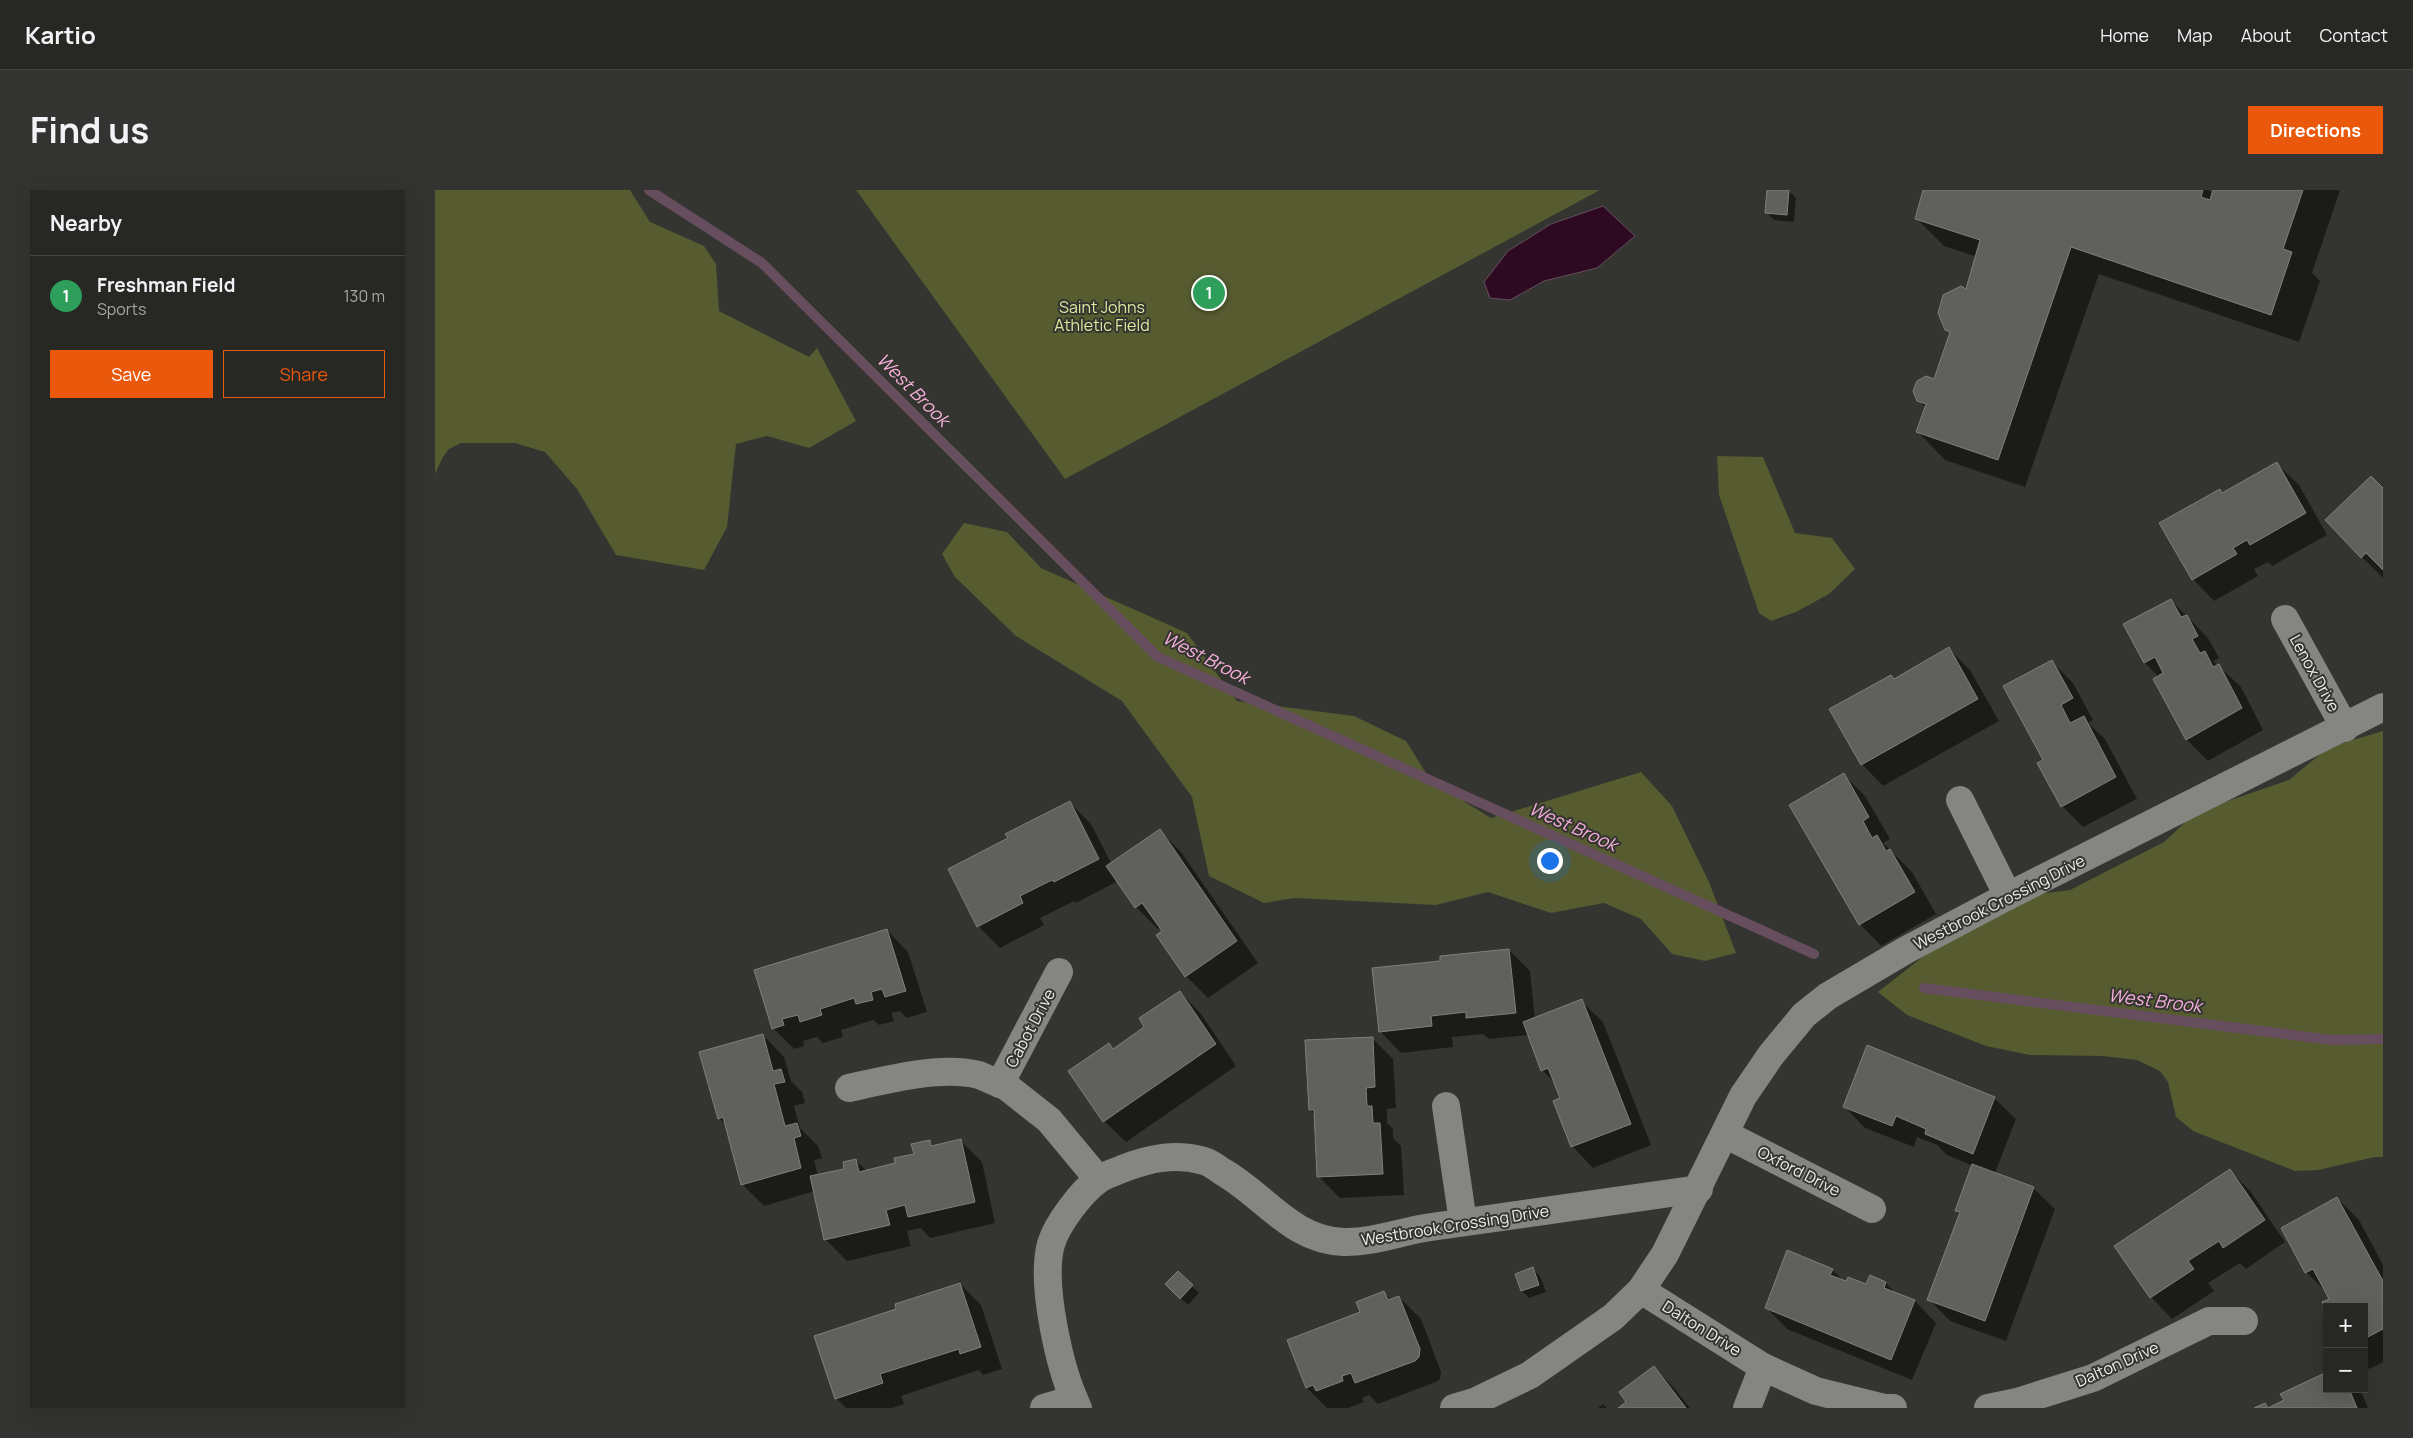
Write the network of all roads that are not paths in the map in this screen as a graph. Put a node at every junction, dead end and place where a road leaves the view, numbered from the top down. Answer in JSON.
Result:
{"nodes":[{"id":1,"x":2285,"y":619,"type":"dead end"},
{"id":2,"x":2383,"y":707,"type":"edge"},
{"id":3,"x":2345,"y":728,"type":"junction"},
{"id":4,"x":1960,"y":800,"type":"dead end"},
{"id":5,"x":2008,"y":896,"type":"junction"},
{"id":6,"x":1059,"y":972,"type":"dead end"},
{"id":7,"x":1000,"y":1084,"type":"junction"},
{"id":8,"x":849,"y":1088,"type":"dead end"},
{"id":9,"x":1446,"y":1106,"type":"dead end"},
{"id":10,"x":1725,"y":1134,"type":"junction"},
{"id":11,"x":1099,"y":1179,"type":"junction"},
{"id":12,"x":1699,"y":1189,"type":"junction"},
{"id":13,"x":1872,"y":1208,"type":"dead end"},
{"id":14,"x":1463,"y":1222,"type":"junction"},
{"id":15,"x":1641,"y":1290,"type":"junction"},
{"id":16,"x":2244,"y":1321,"type":"dead end"},
{"id":17,"x":1763,"y":1367,"type":"junction"},
{"id":18,"x":1076,"y":1404,"type":"edge"},
{"id":19,"x":1044,"y":1408,"type":"edge"},
{"id":20,"x":1454,"y":1408,"type":"edge"},
{"id":21,"x":1747,"y":1408,"type":"edge"},
{"id":22,"x":1893,"y":1408,"type":"edge"},
{"id":23,"x":1989,"y":1408,"type":"edge"}],
"edges":[{"from":1,"to":3,"type":"street","name":"Lenox Drive"},
{"from":2,"to":3,"type":"street","name":"Westbrook Crossing Drive"},
{"from":3,"to":5,"type":"street","name":"Westbrook Crossing Drive"},
{"from":4,"to":5,"type":"street"},
{"from":5,"to":10,"type":"street","name":"Westbrook Crossing Drive"},
{"from":6,"to":7,"type":"street","name":"Cabot Drive"},
{"from":7,"to":8,"type":"street","name":"Cabot Drive"},
{"from":7,"to":11,"type":"street","name":"Cabot Drive"},
{"from":9,"to":14,"type":"street"},
{"from":10,"to":12,"type":"street","name":"Westbrook Crossing Drive"},
{"from":10,"to":13,"type":"street","name":"Oxford Drive"},
{"from":11,"to":14,"type":"street","name":"Westbrook Crossing Drive"},
{"from":11,"to":18,"type":"street","name":"Westbrook Crossing Drive"},
{"from":12,"to":14,"type":"street","name":"Westbrook Crossing Drive"},
{"from":12,"to":15,"type":"street","name":"Westbrook Crossing Drive"},
{"from":15,"to":17,"type":"street","name":"Dalton Drive"},
{"from":15,"to":20,"type":"street","name":"Westbrook Crossing Drive"},
{"from":16,"to":23,"type":"street","name":"Dalton Drive"},
{"from":17,"to":21,"type":"street"},
{"from":17,"to":22,"type":"street","name":"Dalton Drive"},
{"from":18,"to":19,"type":"street"}]}
